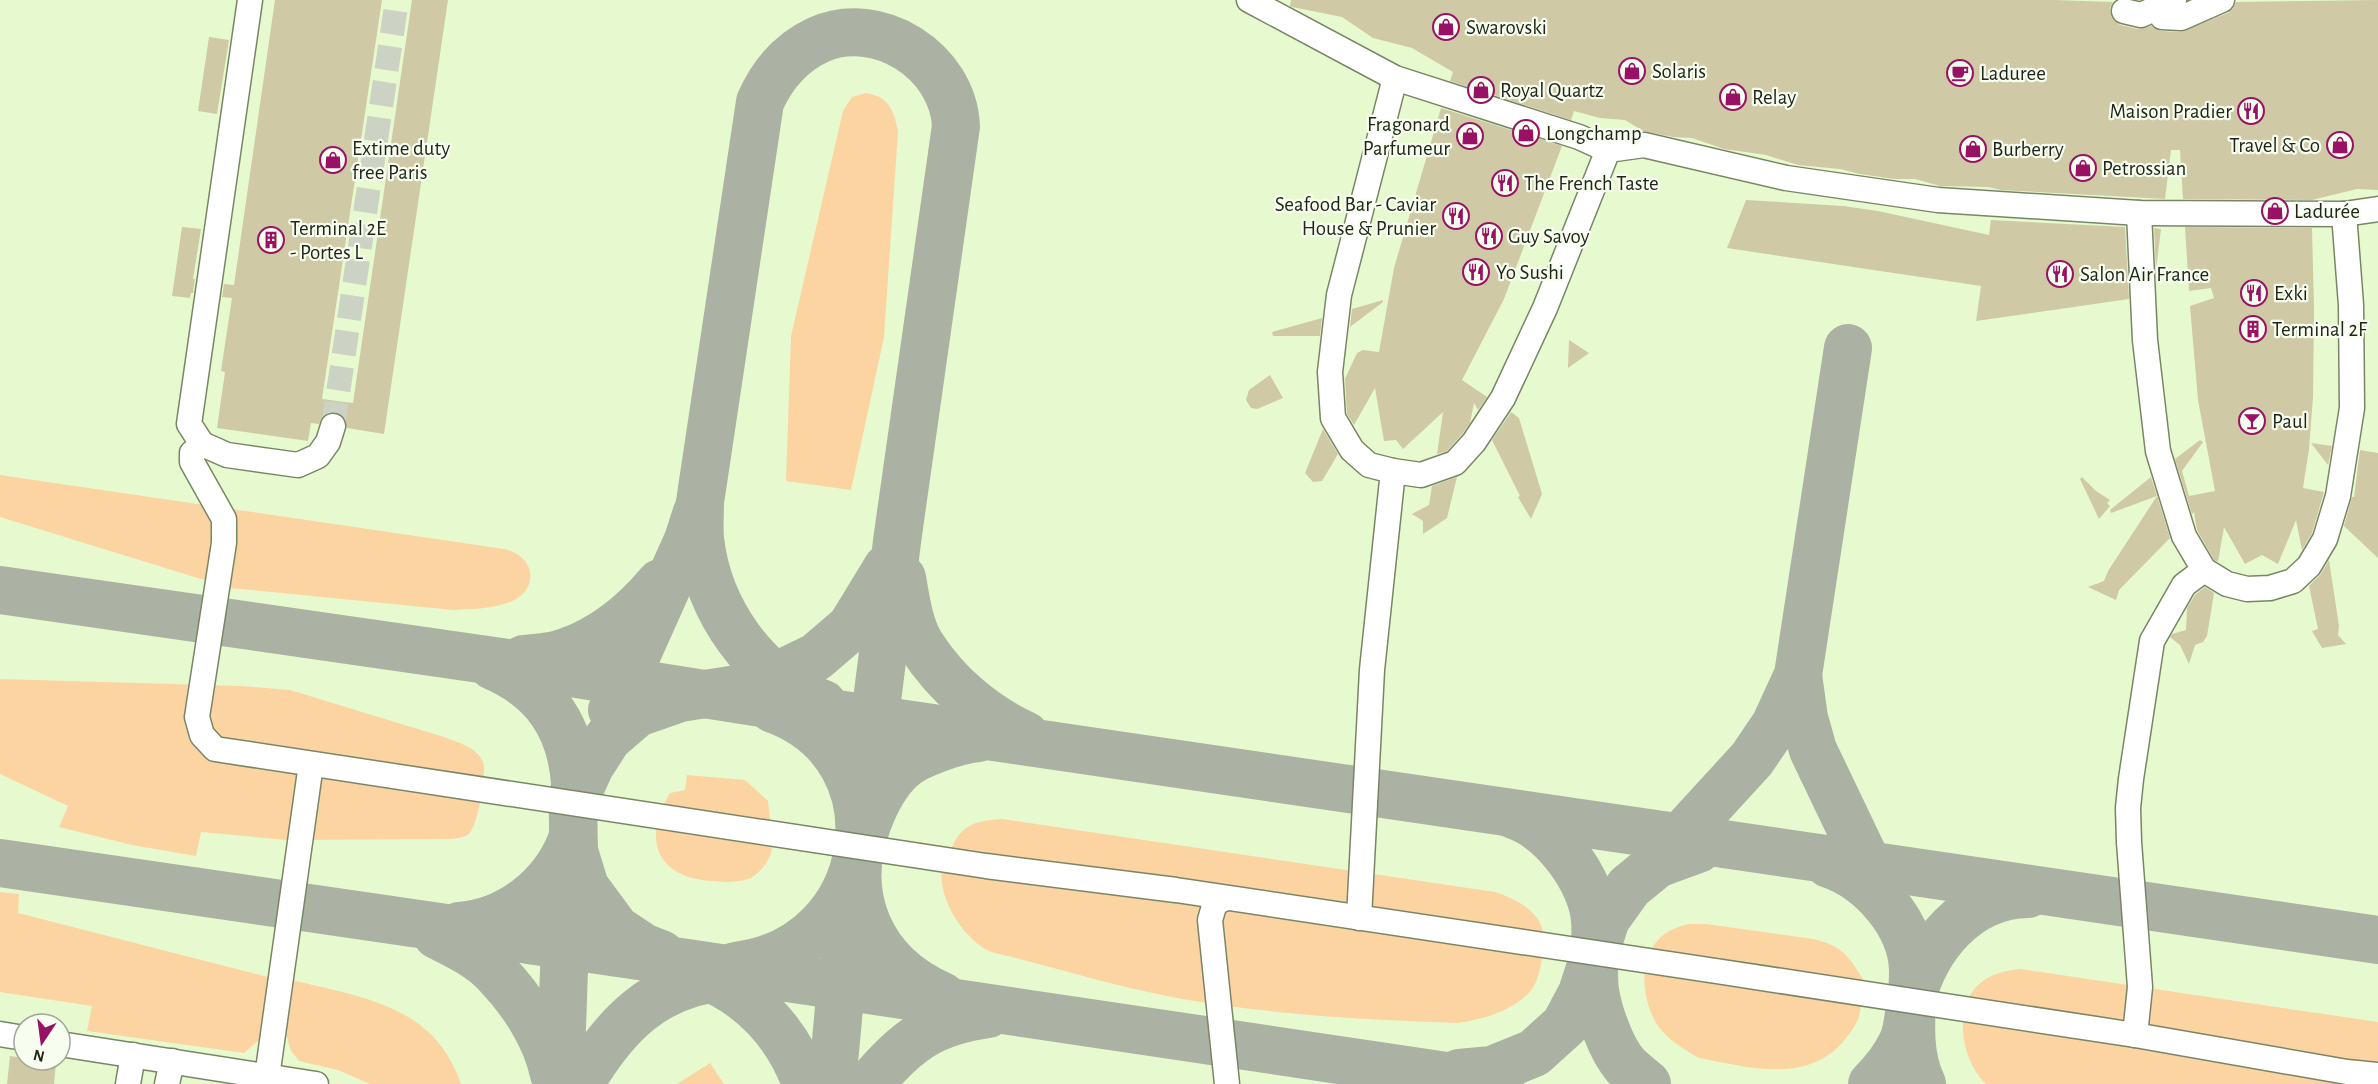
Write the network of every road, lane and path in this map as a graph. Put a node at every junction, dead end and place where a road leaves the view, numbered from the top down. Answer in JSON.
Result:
{"nodes":[{"id":1,"x":250,"y":0,"type":"edge"},
{"id":2,"x":1249,"y":0,"type":"edge"},
{"id":3,"x":2199,"y":0,"type":"edge"},
{"id":4,"x":2222,"y":0,"type":"edge"},
{"id":5,"x":2143,"y":7,"type":"edge"},
{"id":6,"x":1395,"y":78,"type":"junction"},
{"id":7,"x":1608,"y":150,"type":"junction"},
{"id":8,"x":2378,"y":209,"type":"edge"},
{"id":9,"x":2139,"y":213,"type":"junction"},
{"id":10,"x":2344,"y":214,"type":"junction"},
{"id":11,"x":333,"y":426,"type":"tunnel mouth"},
{"id":12,"x":202,"y":444,"type":"junction"},
{"id":13,"x":1393,"y":471,"type":"junction"},
{"id":14,"x":2204,"y":570,"type":"junction"},
{"id":15,"x":311,"y":764,"type":"junction"},
{"id":16,"x":1226,"y":898,"type":"junction"},
{"id":17,"x":1359,"y":918,"type":"junction"},
{"id":18,"x":2135,"y":1035,"type":"junction"},
{"id":19,"x":72,"y":1046,"type":"edge"},
{"id":20,"x":133,"y":1055,"type":"junction"},
{"id":21,"x":2376,"y":1078,"type":"edge"},
{"id":22,"x":169,"y":1079,"type":"edge"},
{"id":23,"x":266,"y":1080,"type":"edge"},
{"id":24,"x":128,"y":1084,"type":"edge"},
{"id":25,"x":316,"y":1084,"type":"edge"},
{"id":26,"x":1227,"y":1084,"type":"edge"}],
"edges":[{"from":1,"to":12,"type":"lane"},
{"from":2,"to":6,"type":"lane"},
{"from":3,"to":5,"type":"lane"},
{"from":4,"to":5,"type":"lane"},
{"from":6,"to":7,"type":"lane"},
{"from":6,"to":13,"type":"lane"},
{"from":7,"to":9,"type":"lane"},
{"from":7,"to":13,"type":"lane"},
{"from":8,"to":10,"type":"lane"},
{"from":9,"to":10,"type":"lane"},
{"from":9,"to":14,"type":"lane"},
{"from":10,"to":14,"type":"lane"},
{"from":11,"to":12,"type":"lane"},
{"from":12,"to":15,"type":"lane"},
{"from":13,"to":17,"type":"lane"},
{"from":14,"to":18,"type":"lane"},
{"from":15,"to":16,"type":"lane"},
{"from":15,"to":23,"type":"lane"},
{"from":16,"to":17,"type":"lane"},
{"from":16,"to":26,"type":"lane"},
{"from":17,"to":18,"type":"lane"},
{"from":18,"to":21,"type":"lane"},
{"from":19,"to":20,"type":"lane"},
{"from":20,"to":22,"type":"lane"},
{"from":20,"to":24,"type":"lane"},
{"from":22,"to":23,"type":"lane"},
{"from":23,"to":25,"type":"lane"}]}
